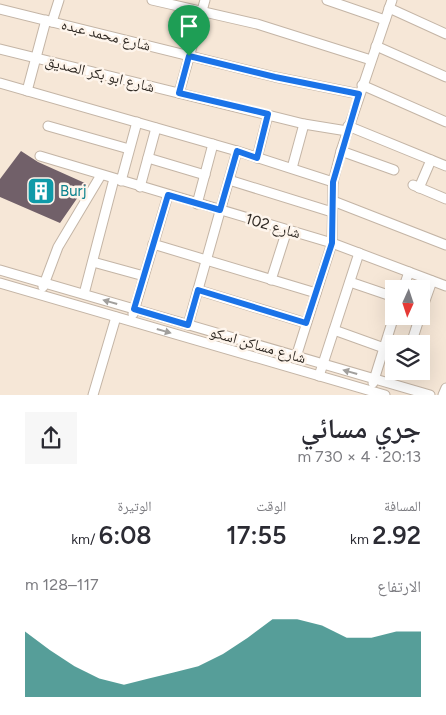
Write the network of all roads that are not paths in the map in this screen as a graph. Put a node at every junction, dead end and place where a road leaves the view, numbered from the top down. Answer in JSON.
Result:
{"nodes":[{"id":1,"x":59,"y":0,"type":"edge"},
{"id":2,"x":152,"y":0,"type":"edge"},
{"id":3,"x":204,"y":0,"type":"edge"},
{"id":4,"x":327,"y":0,"type":"edge"},
{"id":5,"x":390,"y":4,"type":"edge"},
{"id":6,"x":0,"y":9,"type":"edge"},
{"id":7,"x":201,"y":12,"type":"junction"},
{"id":8,"x":385,"y":20,"type":"junction"},
{"id":9,"x":49,"y":21,"type":"junction"},
{"id":10,"x":446,"y":34,"type":"edge"},
{"id":11,"x":376,"y":46,"type":"junction"},
{"id":12,"x":0,"y":49,"type":"edge"},
{"id":13,"x":189,"y":56,"type":"junction"},
{"id":14,"x":36,"y":58,"type":"junction"},
{"id":15,"x":371,"y":60,"type":"junction"},
{"id":16,"x":446,"y":77,"type":"edge"},
{"id":17,"x":0,"y":82,"type":"edge"},
{"id":18,"x":362,"y":85,"type":"junction"},
{"id":19,"x":27,"y":91,"type":"junction"},
{"id":20,"x":179,"y":93,"type":"junction"},
{"id":21,"x":359,"y":94,"type":"junction"},
{"id":22,"x":268,"y":114,"type":"junction"},
{"id":23,"x":136,"y":122,"type":"junction"},
{"id":24,"x":446,"y":122,"type":"edge"},
{"id":25,"x":304,"y":124,"type":"junction"},
{"id":26,"x":48,"y":126,"type":"dead end"},
{"id":27,"x":156,"y":128,"type":"junction"},
{"id":28,"x":348,"y":129,"type":"junction"},
{"id":29,"x":213,"y":144,"type":"junction"},
{"id":30,"x":129,"y":149,"type":"junction"},
{"id":31,"x":237,"y":151,"type":"junction"},
{"id":32,"x":341,"y":151,"type":"junction"},
{"id":33,"x":40,"y":156,"type":"dead end"},
{"id":34,"x":148,"y":158,"type":"junction"},
{"id":35,"x":257,"y":158,"type":"junction"},
{"id":36,"x":431,"y":160,"type":"junction"},
{"id":37,"x":446,"y":166,"type":"edge"},
{"id":38,"x":292,"y":168,"type":"junction"},
{"id":39,"x":394,"y":170,"type":"dead end"},
{"id":40,"x":101,"y":175,"type":"junction"},
{"id":41,"x":205,"y":175,"type":"junction"},
{"id":42,"x":118,"y":180,"type":"junction"},
{"id":43,"x":229,"y":180,"type":"junction"},
{"id":44,"x":333,"y":182,"type":"junction"},
{"id":45,"x":140,"y":187,"type":"junction"},
{"id":46,"x":168,"y":195,"type":"junction"},
{"id":47,"x":446,"y":199,"type":"edge"},
{"id":48,"x":332,"y":201,"type":"junction"},
{"id":49,"x":197,"y":204,"type":"junction"},
{"id":50,"x":220,"y":210,"type":"junction"},
{"id":51,"x":332,"y":212,"type":"junction"},
{"id":52,"x":286,"y":230,"type":"junction"},
{"id":53,"x":332,"y":243,"type":"junction"},
{"id":54,"x":153,"y":244,"type":"junction"},
{"id":55,"x":446,"y":245,"type":"edge"},
{"id":56,"x":359,"y":253,"type":"junction"},
{"id":57,"x":206,"y":260,"type":"junction"},
{"id":58,"x":92,"y":262,"type":"junction"},
{"id":59,"x":0,"y":270,"type":"edge"},
{"id":60,"x":409,"y":272,"type":"junction"},
{"id":61,"x":144,"y":276,"type":"junction"},
{"id":62,"x":271,"y":280,"type":"junction"},
{"id":63,"x":406,"y":280,"type":"edge"},
{"id":64,"x":432,"y":280,"type":"junction"},
{"id":65,"x":350,"y":282,"type":"junction"},
{"id":66,"x":0,"y":283,"type":"edge"},
{"id":67,"x":44,"y":283,"type":"junction"},
{"id":68,"x":430,"y":286,"type":"edge"},
{"id":69,"x":446,"y":286,"type":"edge"},
{"id":70,"x":198,"y":290,"type":"junction"},
{"id":71,"x":316,"y":293,"type":"junction"},
{"id":72,"x":84,"y":294,"type":"junction"},
{"id":73,"x":385,"y":294,"type":"edge"},
{"id":74,"x":41,"y":295,"type":"junction"},
{"id":75,"x":134,"y":309,"type":"junction"},
{"id":76,"x":116,"y":317,"type":"junction"},
{"id":77,"x":130,"y":321,"type":"junction"},
{"id":78,"x":306,"y":323,"type":"junction"},
{"id":79,"x":188,"y":325,"type":"junction"},
{"id":80,"x":391,"y":325,"type":"edge"},
{"id":81,"x":334,"y":330,"type":"junction"},
{"id":82,"x":242,"y":340,"type":"junction"},
{"id":83,"x":384,"y":349,"type":"junction"},
{"id":84,"x":238,"y":352,"type":"junction"},
{"id":85,"x":296,"y":356,"type":"junction"},
{"id":86,"x":323,"y":364,"type":"junction"},
{"id":87,"x":319,"y":376,"type":"junction"},
{"id":88,"x":374,"y":379,"type":"junction"},
{"id":89,"x":446,"y":388,"type":"edge"},
{"id":90,"x":370,"y":391,"type":"junction"},
{"id":91,"x":93,"y":395,"type":"edge"},
{"id":92,"x":385,"y":395,"type":"edge"},
{"id":93,"x":430,"y":395,"type":"edge"},
{"id":94,"x":443,"y":395,"type":"edge"}],
"edges":[{"from":1,"to":9,"type":"street"},
{"from":2,"to":7,"type":"street"},
{"from":3,"to":7,"type":"street"},
{"from":4,"to":8,"type":"street"},
{"from":5,"to":8,"type":"street"},
{"from":5,"to":10,"type":"street"},
{"from":6,"to":9,"type":"street","name":"شارع محمد عبده"},
{"from":7,"to":13,"type":"street"},
{"from":7,"to":15,"type":"street"},
{"from":8,"to":11,"type":"street"},
{"from":9,"to":13,"type":"street","name":"شارع محمد عبده"},
{"from":9,"to":14,"type":"street"},
{"from":11,"to":15,"type":"street"},
{"from":11,"to":16,"type":"street"},
{"from":12,"to":14,"type":"street","name":"شارع ابو بكر الصديق"},
{"from":13,"to":20,"type":"street"},
{"from":13,"to":21,"type":"street","name":"شارع محمد عبده"},
{"from":14,"to":19,"type":"street"},
{"from":14,"to":20,"type":"street","name":"شارع ابو بكر الصديق"},
{"from":15,"to":18,"type":"street"},
{"from":17,"to":19,"type":"street"},
{"from":18,"to":21,"type":"street"},
{"from":18,"to":24,"type":"street"},
{"from":19,"to":23,"type":"street"},
{"from":20,"to":22,"type":"street","name":"شارع ابو بكر الصديق"},
{"from":21,"to":28,"type":"street"},
{"from":22,"to":25,"type":"street","name":"شارع ابو بكر الصديق"},
{"from":22,"to":35,"type":"street"},
{"from":23,"to":27,"type":"street"},
{"from":23,"to":30,"type":"street"},
{"from":25,"to":28,"type":"street","name":"شارع ابو بكر الصديق"},
{"from":25,"to":38,"type":"street"},
{"from":26,"to":30,"type":"street"},
{"from":27,"to":29,"type":"street"},
{"from":27,"to":34,"type":"street"},
{"from":28,"to":32,"type":"street"},
{"from":28,"to":36,"type":"street","name":"شارع ابو بكر الصديق"},
{"from":29,"to":31,"type":"street"},
{"from":29,"to":41,"type":"street"},
{"from":30,"to":42,"type":"street"},
{"from":31,"to":35,"type":"street"},
{"from":31,"to":43,"type":"street"},
{"from":32,"to":39,"type":"street"},
{"from":32,"to":44,"type":"street"},
{"from":33,"to":40,"type":"street","name":"شارع 102"},
{"from":34,"to":41,"type":"street"},
{"from":34,"to":45,"type":"street"},
{"from":35,"to":38,"type":"street"},
{"from":36,"to":37,"type":"street","name":"شارع ابو بكر الصديق"},
{"from":36,"to":47,"type":"street"},
{"from":38,"to":44,"type":"street"},
{"from":40,"to":42,"type":"street","name":"شارع 102"},
{"from":40,"to":67,"type":"street"},
{"from":41,"to":49,"type":"street"},
{"from":42,"to":45,"type":"street","name":"شارع 102"},
{"from":42,"to":58,"type":"street"},
{"from":43,"to":50,"type":"street"},
{"from":43,"to":51,"type":"street"},
{"from":44,"to":48,"type":"street"},
{"from":45,"to":46,"type":"street","name":"شارع 102"},
{"from":46,"to":49,"type":"street","name":"شارع 102"},
{"from":46,"to":54,"type":"street"},
{"from":48,"to":51,"type":"street"},
{"from":48,"to":55,"type":"street"},
{"from":49,"to":50,"type":"street","name":"شارع 102"},
{"from":50,"to":52,"type":"street","name":"شارع 102"},
{"from":50,"to":57,"type":"street"},
{"from":51,"to":53,"type":"street"},
{"from":52,"to":53,"type":"street","name":"شارع 102"},
{"from":52,"to":62,"type":"street"},
{"from":53,"to":56,"type":"street","name":"شارع 102"},
{"from":53,"to":71,"type":"street"},
{"from":54,"to":57,"type":"street"},
{"from":54,"to":61,"type":"street"},
{"from":56,"to":60,"type":"street","name":"شارع 102"},
{"from":56,"to":65,"type":"street"},
{"from":57,"to":62,"type":"street"},
{"from":57,"to":70,"type":"street"},
{"from":58,"to":61,"type":"street"},
{"from":58,"to":72,"type":"street"},
{"from":59,"to":67,"type":"street","name":"شارع مساكن اسكو"},
{"from":60,"to":63,"type":"street"},
{"from":60,"to":64,"type":"street","name":"شارع 102"},
{"from":61,"to":75,"type":"street"},
{"from":62,"to":71,"type":"street"},
{"from":64,"to":68,"type":"street"},
{"from":64,"to":69,"type":"street","name":"شارع 102"},
{"from":65,"to":73,"type":"street"},
{"from":65,"to":81,"type":"street"},
{"from":66,"to":74,"type":"street","name":"شارع مساكن اسكو"},
{"from":67,"to":72,"type":"street","name":"شارع مساكن اسكو"},
{"from":67,"to":74,"type":"street"},
{"from":70,"to":78,"type":"street"},
{"from":70,"to":79,"type":"street"},
{"from":71,"to":78,"type":"street"},
{"from":75,"to":72,"type":"street","name":"شارع مساكن اسكو","one_way":true},
{"from":74,"to":76,"type":"street","name":"شارع مساكن اسكو"},
{"from":75,"to":77,"type":"street"},
{"from":75,"to":79,"type":"street","name":"شارع مساكن اسكو"},
{"from":76,"to":77,"type":"street","name":"شارع مساكن اسكو"},
{"from":76,"to":91,"type":"street"},
{"from":77,"to":84,"type":"street","name":"شارع مساكن اسكو","one_way":true},
{"from":78,"to":85,"type":"street"},
{"from":79,"to":82,"type":"street","name":"شارع مساكن اسكو"},
{"from":80,"to":83,"type":"street"},
{"from":81,"to":83,"type":"street"},
{"from":81,"to":86,"type":"street"},
{"from":82,"to":84,"type":"street"},
{"from":82,"to":85,"type":"street","name":"شارع مساكن اسكو"},
{"from":83,"to":88,"type":"street"},
{"from":84,"to":87,"type":"street","name":"شارع مساكن اسكو"},
{"from":85,"to":86,"type":"street","name":"شارع مساكن اسكو"},
{"from":86,"to":87,"type":"street"},
{"from":88,"to":86,"type":"street","name":"شارع مساكن اسكو","one_way":true},
{"from":87,"to":90,"type":"street","name":"شارع مساكن اسكو"},
{"from":88,"to":90,"type":"street"},
{"from":88,"to":93,"type":"street","name":"شارع مساكن اسكو"},
{"from":89,"to":94,"type":"street"},
{"from":90,"to":92,"type":"street","name":"شارع مساكن اسكو"}]}
